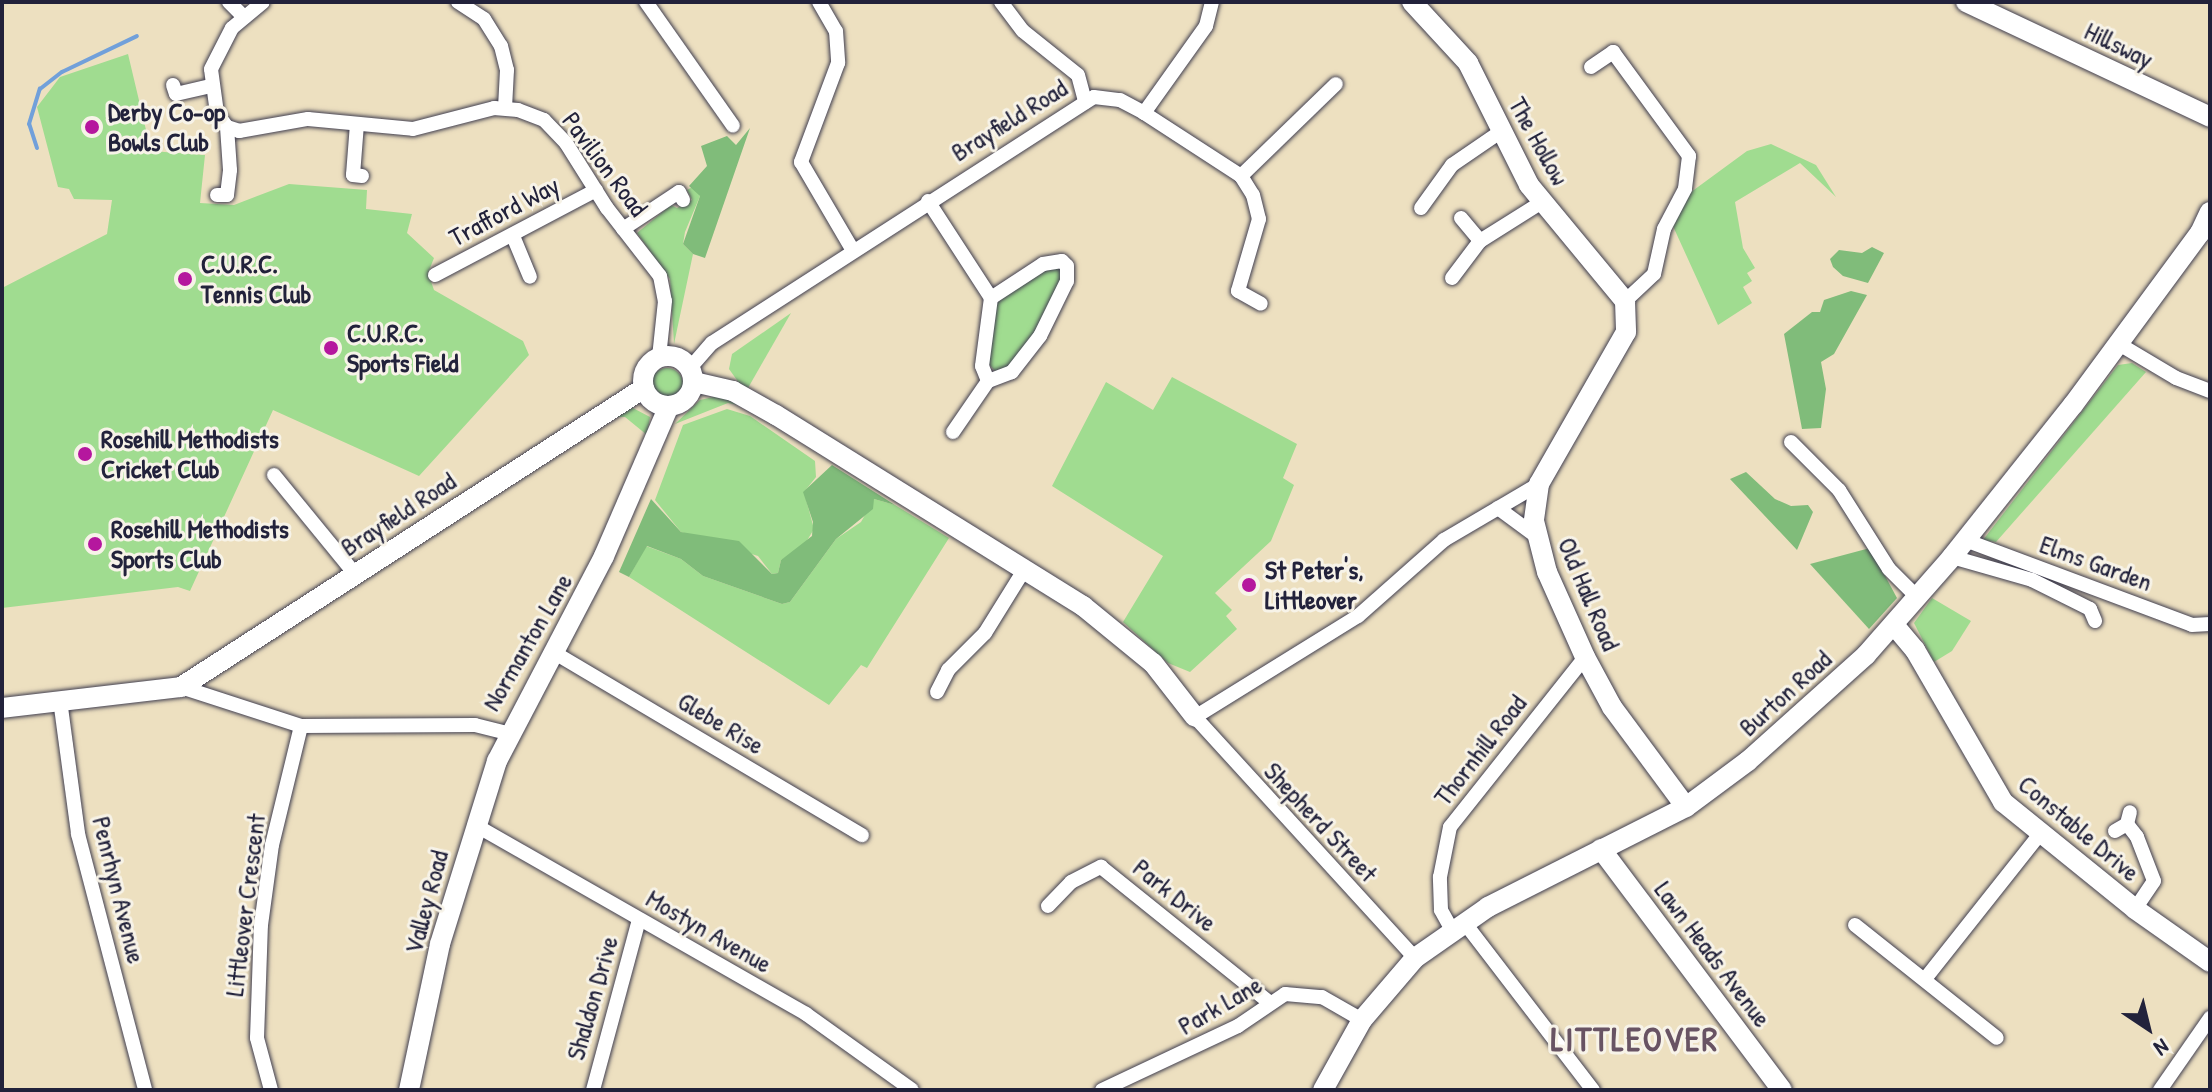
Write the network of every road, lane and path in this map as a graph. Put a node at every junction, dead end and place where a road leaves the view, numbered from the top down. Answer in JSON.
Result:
{"nodes":[{"id":1,"x":229,"y":2,"type":"edge"},
{"id":2,"x":263,"y":2,"type":"edge"},
{"id":3,"x":458,"y":2,"type":"edge"},
{"id":4,"x":646,"y":2,"type":"edge"},
{"id":5,"x":819,"y":2,"type":"edge"},
{"id":6,"x":1001,"y":2,"type":"edge"},
{"id":7,"x":1212,"y":2,"type":"edge"},
{"id":8,"x":1412,"y":2,"type":"edge"},
{"id":9,"x":1966,"y":2,"type":"edge"},
{"id":10,"x":242,"y":15,"type":"junction"},
{"id":11,"x":1591,"y":67,"type":"dead end"},
{"id":12,"x":1336,"y":84,"type":"dead end"},
{"id":13,"x":173,"y":85,"type":"dead end"},
{"id":14,"x":211,"y":86,"type":"junction"},
{"id":15,"x":1085,"y":102,"type":"junction"},
{"id":16,"x":505,"y":108,"type":"junction"},
{"id":17,"x":1144,"y":113,"type":"junction"},
{"id":18,"x":2208,"y":120,"type":"edge"},
{"id":19,"x":357,"y":124,"type":"junction"},
{"id":20,"x":733,"y":126,"type":"dead end"},
{"id":21,"x":227,"y":127,"type":"junction"},
{"id":22,"x":1500,"y":132,"type":"junction"},
{"id":23,"x":362,"y":176,"type":"dead end"},
{"id":24,"x":1241,"y":176,"type":"junction"},
{"id":25,"x":596,"y":190,"type":"junction"},
{"id":26,"x":217,"y":195,"type":"dead end"},
{"id":27,"x":683,"y":200,"type":"dead end"},
{"id":28,"x":928,"y":201,"type":"junction"},
{"id":29,"x":1542,"y":202,"type":"junction"},
{"id":30,"x":1421,"y":208,"type":"dead end"},
{"id":31,"x":2210,"y":212,"type":"edge"},
{"id":32,"x":1461,"y":218,"type":"dead end"},
{"id":33,"x":2205,"y":228,"type":"edge"},
{"id":34,"x":623,"y":229,"type":"junction"},
{"id":35,"x":513,"y":236,"type":"junction"},
{"id":36,"x":1480,"y":241,"type":"junction"},
{"id":37,"x":852,"y":249,"type":"junction"},
{"id":38,"x":435,"y":275,"type":"dead end"},
{"id":39,"x":530,"y":277,"type":"dead end"},
{"id":40,"x":1452,"y":278,"type":"dead end"},
{"id":41,"x":991,"y":298,"type":"junction"},
{"id":42,"x":1625,"y":301,"type":"junction"},
{"id":43,"x":1261,"y":304,"type":"dead end"},
{"id":44,"x":2119,"y":344,"type":"junction"},
{"id":45,"x":659,"y":357,"type":"junction"},
{"id":46,"x":692,"y":375,"type":"junction"},
{"id":47,"x":988,"y":381,"type":"junction"},
{"id":48,"x":644,"y":388,"type":"junction"},
{"id":49,"x":2210,"y":391,"type":"edge"},
{"id":50,"x":669,"y":406,"type":"junction"},
{"id":51,"x":953,"y":432,"type":"dead end"},
{"id":52,"x":1791,"y":442,"type":"dead end"},
{"id":53,"x":274,"y":475,"type":"dead end"},
{"id":54,"x":1539,"y":484,"type":"junction"},
{"id":55,"x":1498,"y":508,"type":"junction"},
{"id":56,"x":1536,"y":536,"type":"junction"},
{"id":57,"x":1959,"y":548,"type":"junction"},
{"id":58,"x":1024,"y":570,"type":"junction"},
{"id":59,"x":355,"y":574,"type":"junction"},
{"id":60,"x":1917,"y":597,"type":"junction"},
{"id":61,"x":2095,"y":621,"type":"dead end"},
{"id":62,"x":2210,"y":624,"type":"edge"},
{"id":63,"x":1894,"y":625,"type":"junction"},
{"id":64,"x":555,"y":653,"type":"junction"},
{"id":65,"x":1585,"y":657,"type":"junction"},
{"id":66,"x":181,"y":687,"type":"junction"},
{"id":67,"x":937,"y":692,"type":"dead end"},
{"id":68,"x":60,"y":700,"type":"junction"},
{"id":69,"x":2,"y":708,"type":"edge"},
{"id":70,"x":1195,"y":717,"type":"junction"},
{"id":71,"x":301,"y":726,"type":"junction"},
{"id":72,"x":508,"y":733,"type":"junction"},
{"id":73,"x":1686,"y":807,"type":"junction"},
{"id":74,"x":2124,"y":822,"type":"dead end"},
{"id":75,"x":475,"y":825,"type":"junction"},
{"id":76,"x":2040,"y":834,"type":"junction"},
{"id":77,"x":862,"y":835,"type":"dead end"},
{"id":78,"x":1601,"y":849,"type":"junction"},
{"id":79,"x":1048,"y":906,"type":"dead end"},
{"id":80,"x":2135,"y":909,"type":"junction"},
{"id":81,"x":639,"y":920,"type":"junction"},
{"id":82,"x":1855,"y":925,"type":"dead end"},
{"id":83,"x":1458,"y":926,"type":"junction"},
{"id":84,"x":1415,"y":958,"type":"junction"},
{"id":85,"x":2210,"y":962,"type":"edge"},
{"id":86,"x":1925,"y":979,"type":"junction"},
{"id":87,"x":1270,"y":1003,"type":"junction"},
{"id":88,"x":2210,"y":1018,"type":"edge"},
{"id":89,"x":1362,"y":1020,"type":"junction"},
{"id":90,"x":1997,"y":1038,"type":"dead end"},
{"id":91,"x":1329,"y":1087,"type":"edge"},
{"id":92,"x":145,"y":1090,"type":"edge"},
{"id":93,"x":271,"y":1090,"type":"edge"},
{"id":94,"x":409,"y":1090,"type":"edge"},
{"id":95,"x":593,"y":1090,"type":"edge"},
{"id":96,"x":912,"y":1090,"type":"edge"},
{"id":97,"x":1102,"y":1090,"type":"edge"},
{"id":98,"x":1593,"y":1090,"type":"edge"},
{"id":99,"x":1782,"y":1090,"type":"edge"},
{"id":100,"x":2160,"y":1090,"type":"edge"}],
"edges":[{"from":1,"to":10,"type":"street"},
{"from":2,"to":10,"type":"street"},
{"from":3,"to":16,"type":"street"},
{"from":4,"to":20,"type":"street"},
{"from":5,"to":37,"type":"street"},
{"from":6,"to":15,"type":"street"},
{"from":7,"to":17,"type":"street"},
{"from":8,"to":22,"type":"street","name":"The Hollow"},
{"from":9,"to":18,"type":"street","name":"Hillsway"},
{"from":10,"to":14,"type":"street"},
{"from":11,"to":42,"type":"street"},
{"from":12,"to":24,"type":"street"},
{"from":13,"to":14,"type":"street"},
{"from":14,"to":21,"type":"street"},
{"from":15,"to":17,"type":"street","name":"Brayfield Road"},
{"from":15,"to":28,"type":"street","name":"Brayfield Road"},
{"from":16,"to":19,"type":"street","name":"Pavilion Road"},
{"from":16,"to":25,"type":"street","name":"Pavilion Road"},
{"from":17,"to":24,"type":"street","name":"Brayfield Road"},
{"from":19,"to":21,"type":"street","name":"Pavilion Road"},
{"from":19,"to":23,"type":"street"},
{"from":21,"to":26,"type":"street"},
{"from":22,"to":29,"type":"street","name":"The Hollow"},
{"from":22,"to":30,"type":"street"},
{"from":24,"to":43,"type":"street"},
{"from":25,"to":34,"type":"street","name":"Pavilion Road"},
{"from":25,"to":35,"type":"street","name":"Trafford Way"},
{"from":27,"to":34,"type":"street"},
{"from":28,"to":37,"type":"street","name":"Brayfield Road"},
{"from":28,"to":41,"type":"street"},
{"from":29,"to":36,"type":"street"},
{"from":29,"to":42,"type":"street","name":"The Hollow"},
{"from":31,"to":33,"type":"street","name":"Burton Road"},
{"from":32,"to":36,"type":"street"},
{"from":33,"to":44,"type":"street","name":"Burton Road"},
{"from":34,"to":45,"type":"street","name":"Pavilion Road"},
{"from":35,"to":38,"type":"street","name":"Trafford Way"},
{"from":35,"to":39,"type":"street"},
{"from":36,"to":40,"type":"street"},
{"from":37,"to":46,"type":"street","name":"Brayfield Road"},
{"from":41,"to":47,"type":"street"},
{"from":41,"to":47,"type":"street"},
{"from":42,"to":54,"type":"street","name":"Old Hall Road"},
{"from":44,"to":49,"type":"street"},
{"from":44,"to":57,"type":"street","name":"Burton Road"},
{"from":45,"to":46,"type":"street"},
{"from":45,"to":48,"type":"street"},
{"from":46,"to":50,"type":"street"},
{"from":46,"to":58,"type":"street"},
{"from":47,"to":51,"type":"street"},
{"from":48,"to":50,"type":"street"},
{"from":48,"to":59,"type":"street","name":"Brayfield Road"},
{"from":50,"to":64,"type":"street","name":"Normanton Lane"},
{"from":52,"to":60,"type":"street"},
{"from":53,"to":59,"type":"street"},
{"from":54,"to":55,"type":"street"},
{"from":54,"to":56,"type":"street","name":"Old Hall Road"},
{"from":55,"to":56,"type":"street"},
{"from":55,"to":70,"type":"street"},
{"from":56,"to":65,"type":"street","name":"Old Hall Road"},
{"from":57,"to":60,"type":"street","name":"Burton Road"},
{"from":57,"to":61,"type":"street"},
{"from":57,"to":62,"type":"street","name":"Elms Garden"},
{"from":58,"to":67,"type":"street"},
{"from":58,"to":70,"type":"street"},
{"from":59,"to":66,"type":"street","name":"Brayfield Road"},
{"from":60,"to":63,"type":"street","name":"Burton Road"},
{"from":63,"to":73,"type":"street","name":"Burton Road"},
{"from":63,"to":76,"type":"street","name":"Constable Drive"},
{"from":64,"to":72,"type":"street","name":"Normanton Lane"},
{"from":64,"to":77,"type":"street","name":"Glebe Rise"},
{"from":65,"to":73,"type":"street","name":"Old Hall Road"},
{"from":65,"to":83,"type":"street","name":"Thornhill Road"},
{"from":66,"to":68,"type":"street"},
{"from":66,"to":71,"type":"street","name":"Normanton Lane"},
{"from":68,"to":69,"type":"street"},
{"from":68,"to":92,"type":"street","name":"Penrhyn Avenue"},
{"from":70,"to":84,"type":"street","name":"Shepherd Street"},
{"from":71,"to":72,"type":"street","name":"Normanton Lane"},
{"from":71,"to":93,"type":"street","name":"Littleover Crescent"},
{"from":72,"to":75,"type":"street","name":"Valley Road"},
{"from":73,"to":78,"type":"street","name":"Burton Road"},
{"from":74,"to":80,"type":"street"},
{"from":75,"to":81,"type":"street","name":"Mostyn Avenue"},
{"from":75,"to":94,"type":"street","name":"Valley Road"},
{"from":76,"to":80,"type":"street","name":"Constable Drive"},
{"from":76,"to":86,"type":"street"},
{"from":78,"to":83,"type":"street","name":"Burton Road"},
{"from":78,"to":99,"type":"street","name":"Lawn Heads Avenue"},
{"from":79,"to":87,"type":"street","name":"Park Drive"},
{"from":80,"to":85,"type":"street","name":"Constable Drive"},
{"from":81,"to":95,"type":"street","name":"Shaldon Drive"},
{"from":81,"to":96,"type":"street","name":"Mostyn Avenue"},
{"from":82,"to":86,"type":"street"},
{"from":83,"to":84,"type":"street","name":"Burton Road"},
{"from":83,"to":98,"type":"street"},
{"from":84,"to":89,"type":"street","name":"Burton Road"},
{"from":86,"to":90,"type":"street"},
{"from":87,"to":89,"type":"street","name":"Park Lane"},
{"from":87,"to":97,"type":"street","name":"Park Lane"},
{"from":88,"to":100,"type":"street"},
{"from":89,"to":91,"type":"street","name":"Burton Road"}]}
